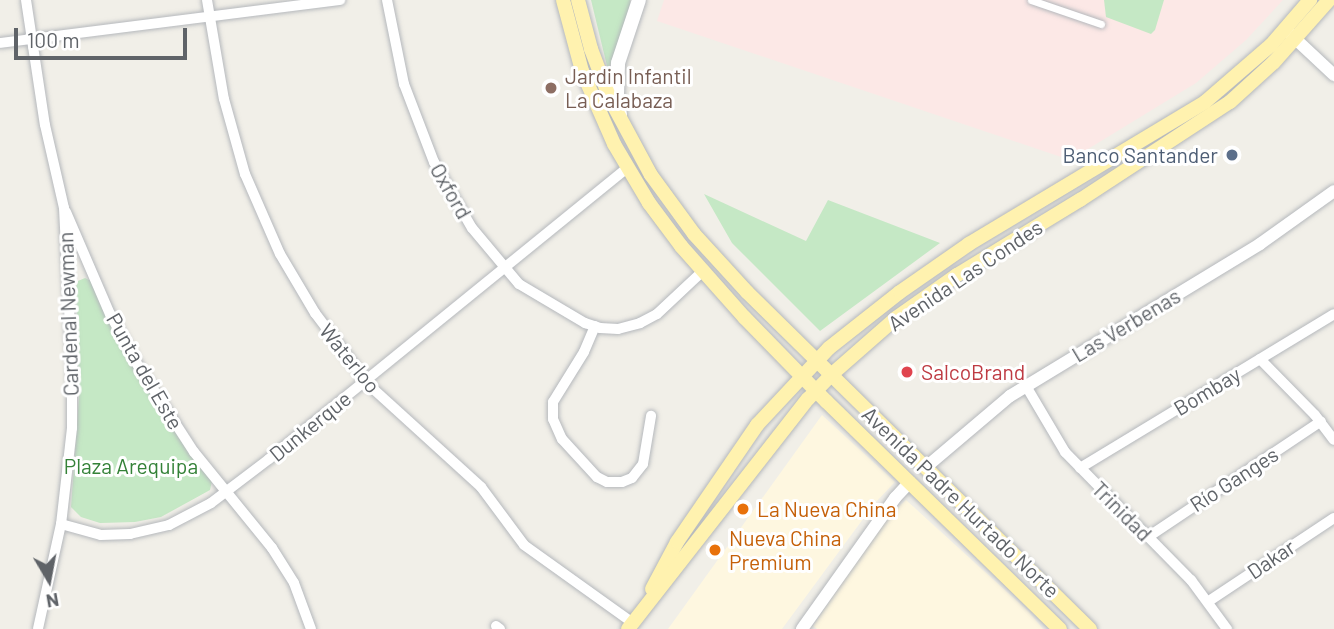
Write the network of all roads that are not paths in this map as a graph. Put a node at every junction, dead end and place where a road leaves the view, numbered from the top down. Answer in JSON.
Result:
{"nodes":[{"id":1,"x":26,"y":0,"type":"edge"},
{"id":2,"x":207,"y":0,"type":"edge"},
{"id":3,"x":340,"y":0,"type":"edge"},
{"id":4,"x":387,"y":0,"type":"edge"},
{"id":5,"x":563,"y":0,"type":"edge"},
{"id":6,"x":578,"y":0,"type":"edge"},
{"id":7,"x":639,"y":0,"type":"edge"},
{"id":8,"x":1031,"y":0,"type":"edge"},
{"id":9,"x":1310,"y":0,"type":"edge"},
{"id":10,"x":1329,"y":0,"type":"edge"},
{"id":11,"x":209,"y":16,"type":"junction"},
{"id":12,"x":1101,"y":24,"type":"dead end"},
{"id":13,"x":1290,"y":35,"type":"junction"},
{"id":14,"x":32,"y":39,"type":"junction"},
{"id":15,"x":0,"y":43,"type":"edge"},
{"id":16,"x":1334,"y":75,"type":"edge"},
{"id":17,"x":622,"y":123,"type":"junction"},
{"id":18,"x":626,"y":168,"type":"junction"},
{"id":19,"x":1334,"y":191,"type":"edge"},
{"id":20,"x":64,"y":208,"type":"junction"},
{"id":21,"x":504,"y":268,"type":"junction"},
{"id":22,"x":703,"y":271,"type":"junction"},
{"id":23,"x":1334,"y":314,"type":"edge"},
{"id":24,"x":596,"y":327,"type":"junction"},
{"id":25,"x":1260,"y":359,"type":"junction"},
{"id":26,"x":817,"y":360,"type":"junction"},
{"id":27,"x":801,"y":375,"type":"junction"},
{"id":28,"x":831,"y":375,"type":"junction"},
{"id":29,"x":366,"y":381,"type":"junction"},
{"id":30,"x":1026,"y":386,"type":"junction"},
{"id":31,"x":816,"y":390,"type":"junction"},
{"id":32,"x":651,"y":416,"type":"dead end"},
{"id":33,"x":1321,"y":421,"type":"junction"},
{"id":34,"x":1334,"y":440,"type":"edge"},
{"id":35,"x":925,"y":468,"type":"junction"},
{"id":36,"x":1080,"y":468,"type":"junction"},
{"id":37,"x":911,"y":482,"type":"junction"},
{"id":38,"x":225,"y":493,"type":"junction"},
{"id":39,"x":1334,"y":518,"type":"edge"},
{"id":40,"x":61,"y":524,"type":"junction"},
{"id":41,"x":1148,"y":537,"type":"junction"},
{"id":42,"x":1045,"y":583,"type":"junction"},
{"id":43,"x":1015,"y":584,"type":"junction"},
{"id":44,"x":648,"y":600,"type":"junction"},
{"id":45,"x":1209,"y":601,"type":"junction"},
{"id":46,"x":630,"y":626,"type":"edge"},
{"id":47,"x":37,"y":629,"type":"edge"},
{"id":48,"x":310,"y":629,"type":"edge"},
{"id":49,"x":802,"y":629,"type":"edge"},
{"id":50,"x":1060,"y":629,"type":"edge"},
{"id":51,"x":1090,"y":629,"type":"edge"},
{"id":52,"x":1227,"y":629,"type":"edge"}],
"edges":[{"from":1,"to":14,"type":"street","name":"Cardenal Newman"},
{"from":2,"to":11,"type":"street","name":"Waterloo"},
{"from":3,"to":11,"type":"street"},
{"from":4,"to":21,"type":"street","name":"Oxford"},
{"from":5,"to":18,"type":"main road","name":"Avenida Padre Hurtado Norte"},
{"from":6,"to":17,"type":"main road","name":"Avenida Padre Hurtado Norte"},
{"from":7,"to":17,"type":"main road"},
{"from":8,"to":12,"type":"street"},
{"from":9,"to":13,"type":"main road","name":"Avenida Las Condes"},
{"from":10,"to":13,"type":"main road","name":"Avenida Las Condes"},
{"from":11,"to":14,"type":"street"},
{"from":11,"to":29,"type":"street","name":"Waterloo"},
{"from":13,"to":16,"type":"street"},
{"from":13,"to":26,"type":"main road","name":"Avenida Las Condes"},
{"from":13,"to":28,"type":"main road","name":"Avenida Las Condes"},
{"from":14,"to":15,"type":"street"},
{"from":14,"to":20,"type":"street","name":"Cardenal Newman"},
{"from":17,"to":26,"type":"main road","name":"Avenida Padre Hurtado Norte"},
{"from":18,"to":21,"type":"street","name":"Dunkerque"},
{"from":18,"to":22,"type":"main road","name":"Avenida Padre Hurtado Norte"},
{"from":19,"to":30,"type":"street","name":"Las Verbenas"},
{"from":20,"to":38,"type":"street","name":"Punta del Este"},
{"from":20,"to":40,"type":"street","name":"Cardenal Newman"},
{"from":21,"to":24,"type":"street","name":"Oxford"},
{"from":21,"to":29,"type":"street","name":"Dunkerque"},
{"from":22,"to":24,"type":"street"},
{"from":22,"to":27,"type":"main road","name":"Avenida Padre Hurtado Norte"},
{"from":23,"to":25,"type":"street","name":"Bombay"},
{"from":24,"to":32,"type":"street"},
{"from":25,"to":33,"type":"street"},
{"from":25,"to":36,"type":"street","name":"Bombay"},
{"from":26,"to":27,"type":"main road","name":"Avenida Las Condes"},
{"from":26,"to":28,"type":"main road","name":"Avenida Padre Hurtado Norte"},
{"from":27,"to":31,"type":"main road","name":"Avenida Padre Hurtado Norte"},
{"from":27,"to":44,"type":"main road","name":"Avenida Las Condes"},
{"from":28,"to":31,"type":"main road","name":"Avenida Las Condes"},
{"from":28,"to":35,"type":"main road","name":"Avenida Padre Hurtado Norte"},
{"from":29,"to":38,"type":"street","name":"Dunkerque"},
{"from":29,"to":46,"type":"street","name":"Waterloo"},
{"from":30,"to":35,"type":"street","name":"Las Verbenas"},
{"from":30,"to":36,"type":"street","name":"Trinidad"},
{"from":31,"to":37,"type":"main road","name":"Avenida Padre Hurtado Norte"},
{"from":31,"to":44,"type":"main road","name":"Avenida Las Condes"},
{"from":33,"to":34,"type":"street"},
{"from":33,"to":41,"type":"street","name":"Río Ganges"},
{"from":35,"to":42,"type":"main road","name":"Avenida Padre Hurtado Norte"},
{"from":36,"to":41,"type":"street","name":"Trinidad"},
{"from":37,"to":43,"type":"main road","name":"Avenida Padre Hurtado Norte"},
{"from":37,"to":49,"type":"street"},
{"from":38,"to":40,"type":"street","name":"Dunkerque"},
{"from":38,"to":48,"type":"street","name":"Punta del Este"},
{"from":39,"to":45,"type":"street","name":"Dakar"},
{"from":40,"to":47,"type":"street","name":"Cardenal Newman"},
{"from":41,"to":45,"type":"street","name":"Trinidad"},
{"from":42,"to":43,"type":"main road"},
{"from":42,"to":51,"type":"main road","name":"Avenida Padre Hurtado Norte"},
{"from":43,"to":50,"type":"main road","name":"Avenida Padre Hurtado Norte"},
{"from":44,"to":46,"type":"main road","name":"Avenida Las Condes"},
{"from":45,"to":52,"type":"street","name":"Trinidad"}]}
